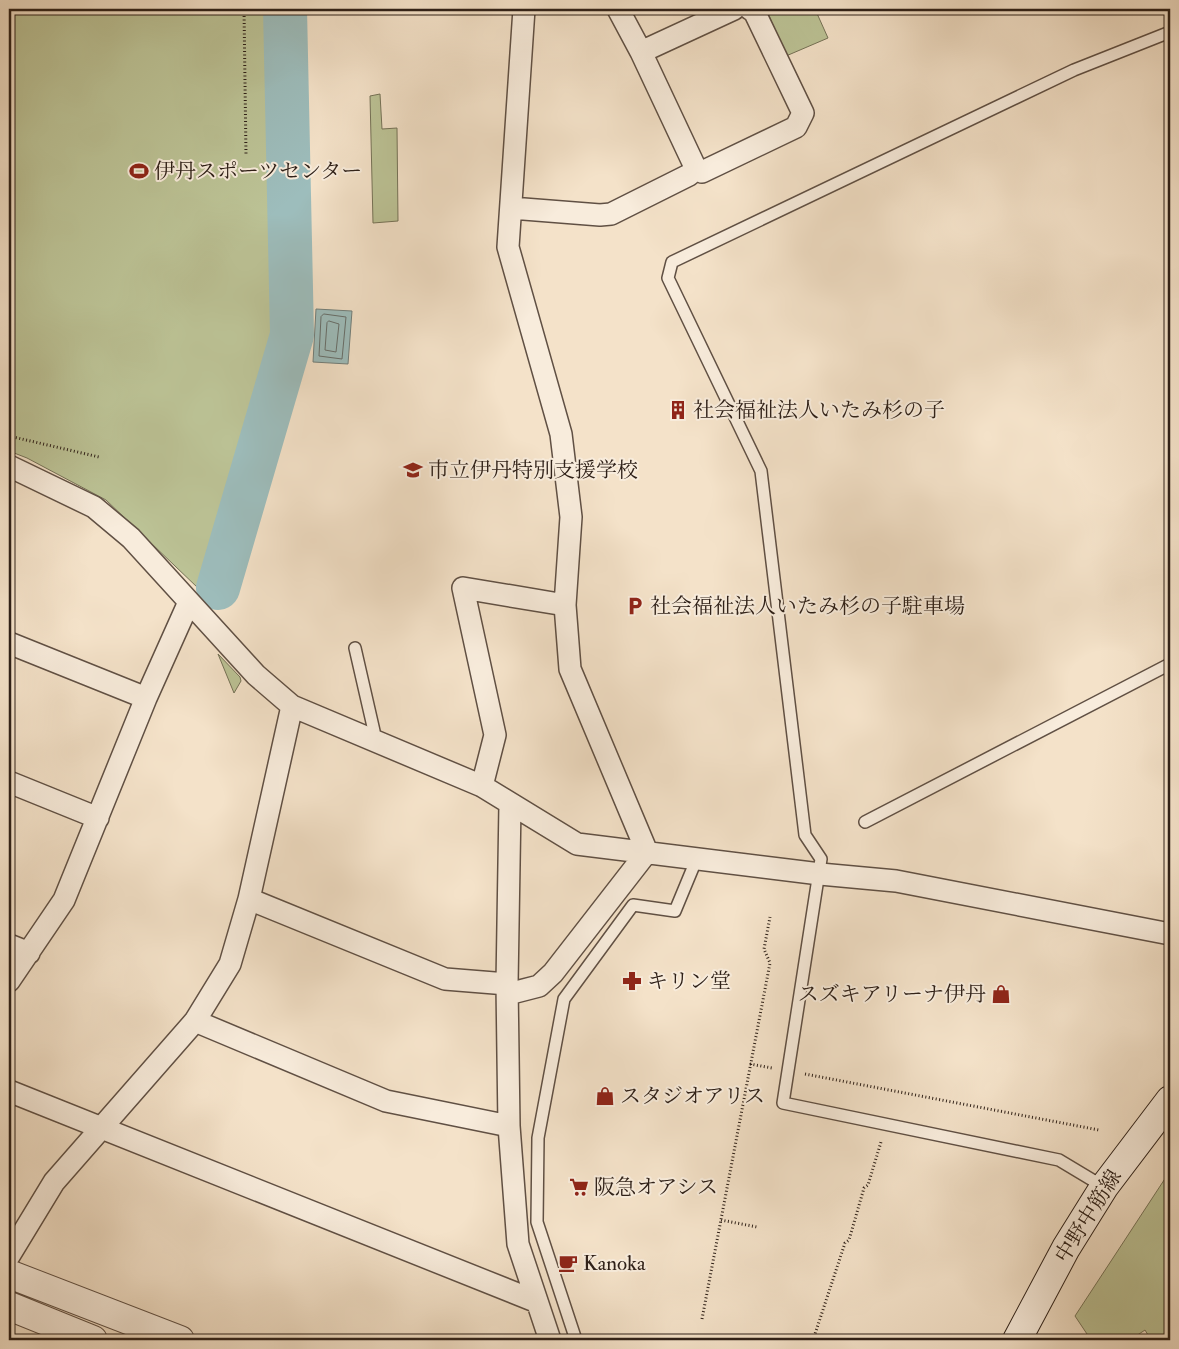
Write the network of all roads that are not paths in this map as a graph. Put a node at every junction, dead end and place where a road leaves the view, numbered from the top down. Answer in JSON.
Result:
{"nodes":[{"id":1,"x":524,"y":9,"type":"edge"},
{"id":2,"x":618,"y":9,"type":"edge"},
{"id":3,"x":734,"y":9,"type":"edge"},
{"id":4,"x":750,"y":9,"type":"edge"},
{"id":5,"x":1170,"y":32,"type":"edge"},
{"id":6,"x":641,"y":52,"type":"junction"},
{"id":7,"x":696,"y":169,"type":"junction"},
{"id":8,"x":511,"y":208,"type":"junction"},
{"id":9,"x":9,"y":466,"type":"edge"},
{"id":10,"x":189,"y":602,"type":"junction"},
{"id":11,"x":564,"y":605,"type":"junction"},
{"id":12,"x":9,"y":643,"type":"edge"},
{"id":13,"x":355,"y":648,"type":"dead end"},
{"id":14,"x":1170,"y":664,"type":"edge"},
{"id":15,"x":146,"y":698,"type":"junction"},
{"id":16,"x":292,"y":706,"type":"junction"},
{"id":17,"x":373,"y":740,"type":"junction"},
{"id":18,"x":9,"y":782,"type":"edge"},
{"id":19,"x":482,"y":786,"type":"junction"},
{"id":20,"x":510,"y":804,"type":"junction"},
{"id":21,"x":98,"y":818,"type":"junction"},
{"id":22,"x":865,"y":822,"type":"dead end"},
{"id":23,"x":647,"y":852,"type":"junction"},
{"id":24,"x":697,"y":858,"type":"junction"},
{"id":25,"x":820,"y":874,"type":"junction"},
{"id":26,"x":249,"y":899,"type":"junction"},
{"id":27,"x":1170,"y":934,"type":"edge"},
{"id":28,"x":9,"y":945,"type":"edge"},
{"id":29,"x":29,"y":953,"type":"junction"},
{"id":30,"x":9,"y":981,"type":"edge"},
{"id":31,"x":507,"y":989,"type":"junction"},
{"id":32,"x":195,"y":1021,"type":"junction"},
{"id":33,"x":9,"y":1090,"type":"edge"},
{"id":34,"x":1170,"y":1100,"type":"edge"},
{"id":35,"x":509,"y":1126,"type":"junction"},
{"id":36,"x":101,"y":1127,"type":"junction"},
{"id":37,"x":1104,"y":1187,"type":"junction"},
{"id":38,"x":9,"y":1256,"type":"edge"},
{"id":39,"x":9,"y":1274,"type":"edge"},
{"id":40,"x":535,"y":1302,"type":"junction"},
{"id":41,"x":9,"y":1306,"type":"edge"},
{"id":42,"x":93,"y":1340,"type":"edge"},
{"id":43,"x":180,"y":1340,"type":"edge"},
{"id":44,"x":550,"y":1340,"type":"edge"},
{"id":45,"x":576,"y":1340,"type":"edge"},
{"id":46,"x":1017,"y":1340,"type":"edge"}],
"edges":[{"from":1,"to":8,"type":"street"},
{"from":2,"to":6,"type":"street"},
{"from":3,"to":6,"type":"street"},
{"from":4,"to":7,"type":"street"},
{"from":5,"to":25,"type":"lane"},
{"from":6,"to":7,"type":"street"},
{"from":7,"to":8,"type":"street"},
{"from":8,"to":11,"type":"street"},
{"from":9,"to":10,"type":"street"},
{"from":10,"to":15,"type":"street"},
{"from":10,"to":16,"type":"street"},
{"from":11,"to":19,"type":"street"},
{"from":11,"to":23,"type":"street"},
{"from":12,"to":15,"type":"street"},
{"from":13,"to":17,"type":"lane"},
{"from":14,"to":22,"type":"lane"},
{"from":15,"to":21,"type":"street"},
{"from":16,"to":17,"type":"street"},
{"from":16,"to":26,"type":"street"},
{"from":17,"to":19,"type":"street"},
{"from":18,"to":21,"type":"street"},
{"from":19,"to":20,"type":"street"},
{"from":20,"to":23,"type":"street"},
{"from":20,"to":31,"type":"street"},
{"from":21,"to":29,"type":"street"},
{"from":23,"to":24,"type":"street"},
{"from":23,"to":31,"type":"street"},
{"from":24,"to":25,"type":"street"},
{"from":24,"to":45,"type":"lane"},
{"from":25,"to":27,"type":"street"},
{"from":25,"to":37,"type":"lane"},
{"from":26,"to":31,"type":"street"},
{"from":26,"to":32,"type":"street"},
{"from":28,"to":29,"type":"street"},
{"from":29,"to":30,"type":"street"},
{"from":31,"to":35,"type":"street"},
{"from":32,"to":35,"type":"street"},
{"from":32,"to":36,"type":"street"},
{"from":33,"to":36,"type":"street"},
{"from":34,"to":37,"type":"main road","name":"中野中筋線"},
{"from":35,"to":40,"type":"street"},
{"from":36,"to":38,"type":"street"},
{"from":36,"to":40,"type":"street"},
{"from":37,"to":46,"type":"main road","name":"中野中筋線"},
{"from":39,"to":43,"type":"main road"},
{"from":40,"to":44,"type":"street"},
{"from":41,"to":42,"type":"main road"}]}
